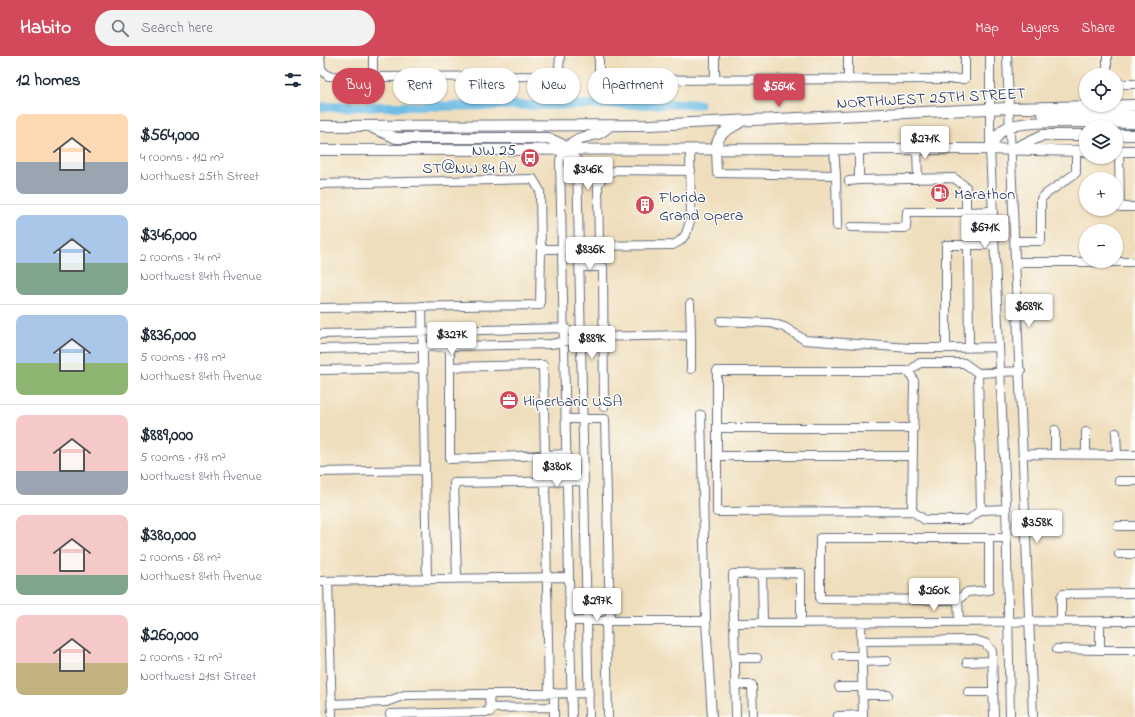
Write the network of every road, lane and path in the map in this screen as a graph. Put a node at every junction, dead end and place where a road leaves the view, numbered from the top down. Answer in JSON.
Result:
{"nodes":[{"id":1,"x":320,"y":56,"type":"edge"},
{"id":2,"x":373,"y":56,"type":"edge"},
{"id":3,"x":560,"y":56,"type":"edge"},
{"id":4,"x":599,"y":56,"type":"edge"},
{"id":5,"x":715,"y":56,"type":"edge"},
{"id":6,"x":848,"y":56,"type":"edge"},
{"id":7,"x":965,"y":56,"type":"edge"},
{"id":8,"x":990,"y":56,"type":"edge"},
{"id":9,"x":1007,"y":56,"type":"edge"},
{"id":10,"x":1107,"y":56,"type":"edge"},
{"id":11,"x":373,"y":68,"type":"edge"},
{"id":12,"x":1108,"y":68,"type":"edge"},
{"id":13,"x":332,"y":76,"type":"edge"},
{"id":14,"x":385,"y":77,"type":"edge"},
{"id":15,"x":715,"y":79,"type":"junction"},
{"id":16,"x":848,"y":80,"type":"junction"},
{"id":17,"x":1123,"y":84,"type":"edge"},
{"id":18,"x":1135,"y":84,"type":"edge"},
{"id":19,"x":1135,"y":105,"type":"edge"},
{"id":20,"x":1008,"y":108,"type":"junction"},
{"id":21,"x":990,"y":109,"type":"junction"},
{"id":22,"x":1135,"y":115,"type":"edge"},
{"id":23,"x":742,"y":121,"type":"junction"},
{"id":24,"x":1135,"y":123,"type":"edge"},
{"id":25,"x":320,"y":126,"type":"edge"},
{"id":26,"x":368,"y":126,"type":"junction"},
{"id":27,"x":610,"y":126,"type":"junction"},
{"id":28,"x":1010,"y":126,"type":"junction"},
{"id":29,"x":1079,"y":135,"type":"edge"},
{"id":30,"x":1123,"y":135,"type":"edge"},
{"id":31,"x":1135,"y":135,"type":"edge"},
{"id":32,"x":566,"y":149,"type":"junction"},
{"id":33,"x":690,"y":149,"type":"junction"},
{"id":34,"x":716,"y":149,"type":"junction"},
{"id":35,"x":834,"y":149,"type":"junction"},
{"id":36,"x":859,"y":149,"type":"junction"},
{"id":37,"x":917,"y":149,"type":"junction"},
{"id":38,"x":990,"y":149,"type":"junction"},
{"id":39,"x":320,"y":150,"type":"edge"},
{"id":40,"x":1011,"y":150,"type":"junction"},
{"id":41,"x":1079,"y":151,"type":"edge"},
{"id":42,"x":1123,"y":151,"type":"edge"},
{"id":43,"x":1135,"y":151,"type":"edge"},
{"id":44,"x":1079,"y":160,"type":"edge"},
{"id":45,"x":1118,"y":164,"type":"edge"},
{"id":46,"x":691,"y":171,"type":"junction"},
{"id":47,"x":836,"y":175,"type":"junction"},
{"id":48,"x":918,"y":179,"type":"junction"},
{"id":49,"x":849,"y":180,"type":"dead end"},
{"id":50,"x":859,"y":180,"type":"junction"},
{"id":51,"x":320,"y":184,"type":"edge"},
{"id":52,"x":1135,"y":207,"type":"edge"},
{"id":53,"x":993,"y":211,"type":"junction"},
{"id":54,"x":966,"y":212,"type":"junction"},
{"id":55,"x":837,"y":226,"type":"dead end"},
{"id":56,"x":851,"y":227,"type":"dead end"},
{"id":57,"x":1016,"y":242,"type":"junction"},
{"id":58,"x":600,"y":245,"type":"junction"},
{"id":59,"x":968,"y":245,"type":"junction"},
{"id":60,"x":994,"y":245,"type":"junction"},
{"id":61,"x":579,"y":246,"type":"junction"},
{"id":62,"x":540,"y":249,"type":"junction"},
{"id":63,"x":562,"y":249,"type":"junction"},
{"id":64,"x":1017,"y":262,"type":"junction"},
{"id":65,"x":1135,"y":262,"type":"edge"},
{"id":66,"x":580,"y":267,"type":"junction"},
{"id":67,"x":690,"y":304,"type":"dead end"},
{"id":68,"x":422,"y":306,"type":"junction"},
{"id":69,"x":320,"y":308,"type":"edge"},
{"id":70,"x":721,"y":321,"type":"dead end"},
{"id":71,"x":564,"y":328,"type":"junction"},
{"id":72,"x":422,"y":332,"type":"junction"},
{"id":73,"x":320,"y":334,"type":"edge"},
{"id":74,"x":691,"y":335,"type":"junction"},
{"id":75,"x":604,"y":337,"type":"junction"},
{"id":76,"x":581,"y":338,"type":"junction"},
{"id":77,"x":564,"y":341,"type":"junction"},
{"id":78,"x":422,"y":346,"type":"junction"},
{"id":79,"x":450,"y":346,"type":"junction"},
{"id":80,"x":999,"y":347,"type":"junction"},
{"id":81,"x":946,"y":348,"type":"junction"},
{"id":82,"x":969,"y":348,"type":"junction"},
{"id":83,"x":320,"y":349,"type":"edge"},
{"id":84,"x":450,"y":367,"type":"junction"},
{"id":85,"x":422,"y":368,"type":"junction"},
{"id":86,"x":691,"y":368,"type":"dead end"},
{"id":87,"x":320,"y":370,"type":"edge"},
{"id":88,"x":909,"y":371,"type":"junction"},
{"id":89,"x":1021,"y":371,"type":"junction"},
{"id":90,"x":1000,"y":372,"type":"junction"},
{"id":91,"x":978,"y":373,"type":"junction"},
{"id":92,"x":604,"y":407,"type":"dead end"},
{"id":93,"x":701,"y":415,"type":"dead end"},
{"id":94,"x":566,"y":419,"type":"junction"},
{"id":95,"x":583,"y":419,"type":"junction"},
{"id":96,"x":717,"y":428,"type":"junction"},
{"id":97,"x":914,"y":428,"type":"junction"},
{"id":98,"x":1055,"y":430,"type":"dead end"},
{"id":99,"x":1086,"y":432,"type":"dead end"},
{"id":100,"x":1116,"y":433,"type":"dead end"},
{"id":101,"x":545,"y":454,"type":"junction"},
{"id":102,"x":567,"y":454,"type":"junction"},
{"id":103,"x":1024,"y":454,"type":"junction"},
{"id":104,"x":1055,"y":455,"type":"junction"},
{"id":105,"x":1086,"y":455,"type":"junction"},
{"id":106,"x":1117,"y":455,"type":"junction"},
{"id":107,"x":1135,"y":455,"type":"edge"},
{"id":108,"x":717,"y":456,"type":"junction"},
{"id":109,"x":913,"y":456,"type":"junction"},
{"id":110,"x":425,"y":470,"type":"junction"},
{"id":111,"x":320,"y":472,"type":"edge"},
{"id":112,"x":567,"y":481,"type":"junction"},
{"id":113,"x":584,"y":481,"type":"junction"},
{"id":114,"x":1119,"y":481,"type":"dead end"},
{"id":115,"x":1135,"y":481,"type":"edge"},
{"id":116,"x":544,"y":482,"type":"junction"},
{"id":117,"x":1006,"y":509,"type":"junction"},
{"id":118,"x":981,"y":510,"type":"junction"},
{"id":119,"x":912,"y":511,"type":"junction"},
{"id":120,"x":1118,"y":526,"type":"dead end"},
{"id":121,"x":1135,"y":526,"type":"edge"},
{"id":122,"x":990,"y":538,"type":"junction"},
{"id":123,"x":1006,"y":538,"type":"junction"},
{"id":124,"x":1119,"y":554,"type":"dead end"},
{"id":125,"x":1135,"y":554,"type":"edge"},
{"id":126,"x":762,"y":574,"type":"junction"},
{"id":127,"x":569,"y":577,"type":"junction"},
{"id":128,"x":427,"y":578,"type":"junction"},
{"id":129,"x":457,"y":578,"type":"junction"},
{"id":130,"x":547,"y":578,"type":"junction"},
{"id":131,"x":324,"y":581,"type":"edge"},
{"id":132,"x":1135,"y":593,"type":"edge"},
{"id":133,"x":958,"y":600,"type":"junction"},
{"id":134,"x":608,"y":620,"type":"junction"},
{"id":135,"x":570,"y":621,"type":"junction"},
{"id":136,"x":587,"y":621,"type":"junction"},
{"id":137,"x":706,"y":621,"type":"junction"},
{"id":138,"x":1008,"y":621,"type":"junction"},
{"id":139,"x":1030,"y":621,"type":"junction"},
{"id":140,"x":1061,"y":621,"type":"junction"},
{"id":141,"x":1100,"y":621,"type":"junction"},
{"id":142,"x":1135,"y":621,"type":"edge"},
{"id":143,"x":959,"y":622,"type":"junction"},
{"id":144,"x":733,"y":623,"type":"junction"},
{"id":145,"x":763,"y":623,"type":"junction"},
{"id":146,"x":801,"y":623,"type":"junction"},
{"id":147,"x":861,"y":623,"type":"junction"},
{"id":148,"x":862,"y":641,"type":"junction"},
{"id":149,"x":1057,"y":649,"type":"dead end"},
{"id":150,"x":1100,"y":650,"type":"junction"},
{"id":151,"x":1135,"y":650,"type":"edge"},
{"id":152,"x":838,"y":656,"type":"dead end"},
{"id":153,"x":734,"y":658,"type":"junction"},
{"id":154,"x":757,"y":658,"type":"dead end"},
{"id":155,"x":862,"y":659,"type":"junction"},
{"id":156,"x":887,"y":661,"type":"dead end"},
{"id":157,"x":992,"y":661,"type":"junction"},
{"id":158,"x":968,"y":662,"type":"dead end"},
{"id":159,"x":735,"y":685,"type":"junction"},
{"id":160,"x":839,"y":687,"type":"dead end"},
{"id":161,"x":862,"y":691,"type":"junction"},
{"id":162,"x":968,"y":692,"type":"dead end"},
{"id":163,"x":993,"y":692,"type":"junction"},
{"id":164,"x":572,"y":693,"type":"junction"},
{"id":165,"x":589,"y":693,"type":"junction"},
{"id":166,"x":490,"y":694,"type":"junction"},
{"id":167,"x":551,"y":694,"type":"junction"},
{"id":168,"x":888,"y":695,"type":"dead end"},
{"id":169,"x":390,"y":701,"type":"junction"},
{"id":170,"x":331,"y":704,"type":"junction"},
{"id":171,"x":554,"y":707,"type":"junction"},
{"id":172,"x":490,"y":708,"type":"junction"},
{"id":173,"x":390,"y":715,"type":"edge"},
{"id":174,"x":838,"y":716,"type":"dead end"},
{"id":175,"x":863,"y":716,"type":"edge"},
{"id":176,"x":332,"y":717,"type":"edge"},
{"id":177,"x":554,"y":717,"type":"edge"},
{"id":178,"x":572,"y":717,"type":"edge"},
{"id":179,"x":589,"y":717,"type":"edge"},
{"id":180,"x":608,"y":717,"type":"edge"},
{"id":181,"x":712,"y":717,"type":"edge"},
{"id":182,"x":736,"y":717,"type":"edge"},
{"id":183,"x":753,"y":717,"type":"edge"},
{"id":184,"x":994,"y":717,"type":"edge"},
{"id":185,"x":1010,"y":717,"type":"edge"},
{"id":186,"x":1033,"y":717,"type":"edge"}],
"edges":[{"from":1,"to":13,"type":"street"},
{"from":2,"to":11,"type":"street"},
{"from":3,"to":14,"type":"street"},
{"from":4,"to":15,"type":"street"},
{"from":5,"to":15,"type":"street"},
{"from":6,"to":16,"type":"street"},
{"from":7,"to":16,"type":"street"},
{"from":8,"to":21,"type":"street"},
{"from":9,"to":20,"type":"street"},
{"from":10,"to":12,"type":"street"},
{"from":15,"to":16,"type":"street"},
{"from":17,"to":18,"type":"street"},
{"from":19,"to":20,"type":"main road","name":"NORTHWEST 25TH STREET"},
{"from":20,"to":21,"type":"main road","name":"NORTHWEST 25TH STREET"},
{"from":20,"to":22,"type":"main road"},
{"from":20,"to":28,"type":"street"},
{"from":21,"to":23,"type":"main road","name":"NORTHWEST 25TH STREET"},
{"from":21,"to":38,"type":"street"},
{"from":23,"to":27,"type":"main road","name":"NORTHWEST 25TH STREET"},
{"from":23,"to":34,"type":"main road"},
{"from":24,"to":28,"type":"main road"},
{"from":25,"to":26,"type":"main road","name":"NORTHWEST 25TH STREET"},
{"from":26,"to":27,"type":"main road","name":"NORTHWEST 25TH STREET"},
{"from":26,"to":32,"type":"main road"},
{"from":27,"to":32,"type":"main road"},
{"from":28,"to":38,"type":"main road"},
{"from":28,"to":40,"type":"street"},
{"from":29,"to":40,"type":"main road"},
{"from":30,"to":31,"type":"main road"},
{"from":32,"to":33,"type":"main road"},
{"from":32,"to":39,"type":"main road"},
{"from":32,"to":61,"type":"street"},
{"from":32,"to":63,"type":"street"},
{"from":33,"to":34,"type":"main road"},
{"from":33,"to":46,"type":"street"},
{"from":34,"to":35,"type":"main road"},
{"from":34,"to":47,"type":"street"},
{"from":35,"to":36,"type":"main road"},
{"from":35,"to":47,"type":"street"},
{"from":36,"to":37,"type":"main road"},
{"from":36,"to":50,"type":"street"},
{"from":37,"to":38,"type":"main road"},
{"from":37,"to":48,"type":"street"},
{"from":38,"to":40,"type":"main road"},
{"from":38,"to":53,"type":"street"},
{"from":40,"to":41,"type":"main road"},
{"from":40,"to":57,"type":"street"},
{"from":42,"to":43,"type":"main road"},
{"from":44,"to":57,"type":"street"},
{"from":45,"to":52,"type":"street"},
{"from":46,"to":58,"type":"street"},
{"from":46,"to":58,"type":"street"},
{"from":47,"to":55,"type":"street"},
{"from":48,"to":50,"type":"street"},
{"from":48,"to":54,"type":"street"},
{"from":49,"to":50,"type":"street"},
{"from":51,"to":62,"type":"street"},
{"from":53,"to":54,"type":"street"},
{"from":53,"to":60,"type":"street"},
{"from":54,"to":56,"type":"street"},
{"from":57,"to":64,"type":"street"},
{"from":58,"to":61,"type":"street"},
{"from":59,"to":60,"type":"street"},
{"from":59,"to":81,"type":"street"},
{"from":59,"to":82,"type":"street"},
{"from":60,"to":80,"type":"street"},
{"from":61,"to":63,"type":"street"},
{"from":61,"to":66,"type":"street"},
{"from":62,"to":63,"type":"street"},
{"from":62,"to":68,"type":"street"},
{"from":63,"to":71,"type":"street"},
{"from":64,"to":65,"type":"street"},
{"from":64,"to":89,"type":"street"},
{"from":66,"to":75,"type":"street"},
{"from":66,"to":76,"type":"street"},
{"from":67,"to":74,"type":"street"},
{"from":68,"to":69,"type":"street"},
{"from":68,"to":72,"type":"street"},
{"from":70,"to":81,"type":"street"},
{"from":71,"to":72,"type":"street"},
{"from":71,"to":76,"type":"street"},
{"from":71,"to":77,"type":"street"},
{"from":72,"to":73,"type":"street"},
{"from":72,"to":78,"type":"street"},
{"from":74,"to":75,"type":"street"},
{"from":74,"to":86,"type":"street"},
{"from":75,"to":76,"type":"street"},
{"from":75,"to":92,"type":"street"},
{"from":76,"to":77,"type":"street"},
{"from":76,"to":95,"type":"street"},
{"from":77,"to":79,"type":"street"},
{"from":77,"to":94,"type":"street"},
{"from":78,"to":79,"type":"street"},
{"from":78,"to":83,"type":"street"},
{"from":78,"to":85,"type":"street"},
{"from":79,"to":84,"type":"street"},
{"from":80,"to":82,"type":"street"},
{"from":80,"to":90,"type":"street"},
{"from":81,"to":82,"type":"street"},
{"from":84,"to":101,"type":"street"},
{"from":84,"to":101,"type":"street"},
{"from":85,"to":87,"type":"street"},
{"from":85,"to":110,"type":"street"},
{"from":88,"to":91,"type":"street"},
{"from":88,"to":96,"type":"street"},
{"from":88,"to":97,"type":"street"},
{"from":89,"to":90,"type":"street"},
{"from":89,"to":103,"type":"street"},
{"from":90,"to":91,"type":"street"},
{"from":90,"to":117,"type":"street"},
{"from":91,"to":118,"type":"street"},
{"from":93,"to":137,"type":"street"},
{"from":94,"to":95,"type":"street"},
{"from":94,"to":102,"type":"street"},
{"from":95,"to":113,"type":"street"},
{"from":95,"to":134,"type":"street"},
{"from":96,"to":97,"type":"street"},
{"from":96,"to":108,"type":"street"},
{"from":97,"to":109,"type":"street"},
{"from":98,"to":104,"type":"street"},
{"from":99,"to":105,"type":"street"},
{"from":100,"to":106,"type":"street"},
{"from":101,"to":102,"type":"street"},
{"from":102,"to":112,"type":"street"},
{"from":103,"to":104,"type":"street"},
{"from":103,"to":139,"type":"street"},
{"from":104,"to":105,"type":"street"},
{"from":105,"to":106,"type":"street"},
{"from":106,"to":107,"type":"street"},
{"from":108,"to":109,"type":"street"},
{"from":108,"to":119,"type":"street"},
{"from":109,"to":119,"type":"street"},
{"from":110,"to":111,"type":"street"},
{"from":110,"to":128,"type":"street"},
{"from":112,"to":113,"type":"street"},
{"from":112,"to":116,"type":"street"},
{"from":112,"to":127,"type":"street"},
{"from":113,"to":136,"type":"street"},
{"from":114,"to":115,"type":"street"},
{"from":116,"to":129,"type":"street"},
{"from":116,"to":130,"type":"street"},
{"from":117,"to":118,"type":"street"},
{"from":117,"to":123,"type":"street"},
{"from":118,"to":119,"type":"street"},
{"from":120,"to":121,"type":"street"},
{"from":122,"to":123,"type":"street"},
{"from":122,"to":133,"type":"street"},
{"from":122,"to":133,"type":"street"},
{"from":123,"to":138,"type":"street"},
{"from":124,"to":125,"type":"street"},
{"from":126,"to":144,"type":"street"},
{"from":126,"to":145,"type":"street"},
{"from":126,"to":146,"type":"street"},
{"from":127,"to":130,"type":"street"},
{"from":127,"to":135,"type":"street"},
{"from":128,"to":129,"type":"street"},
{"from":128,"to":131,"type":"street"},
{"from":129,"to":130,"type":"street"},
{"from":130,"to":167,"type":"street"},
{"from":131,"to":170,"type":"street"},
{"from":132,"to":140,"type":"street"},
{"from":133,"to":143,"type":"street"},
{"from":134,"to":136,"type":"street"},
{"from":134,"to":137,"type":"street"},
{"from":134,"to":180,"type":"street"},
{"from":135,"to":136,"type":"street"},
{"from":135,"to":164,"type":"street"},
{"from":136,"to":165,"type":"street"},
{"from":137,"to":181,"type":"street"},
{"from":138,"to":139,"type":"street"},
{"from":138,"to":143,"type":"street"},
{"from":138,"to":185,"type":"street"},
{"from":139,"to":140,"type":"street"},
{"from":139,"to":186,"type":"street"},
{"from":140,"to":141,"type":"street"},
{"from":141,"to":142,"type":"street"},
{"from":141,"to":150,"type":"street"},
{"from":143,"to":147,"type":"street"},
{"from":144,"to":145,"type":"street"},
{"from":144,"to":153,"type":"street"},
{"from":145,"to":146,"type":"street"},
{"from":146,"to":147,"type":"street"},
{"from":147,"to":148,"type":"street"},
{"from":148,"to":155,"type":"street"},
{"from":148,"to":157,"type":"street"},
{"from":149,"to":150,"type":"street"},
{"from":150,"to":151,"type":"street"},
{"from":152,"to":155,"type":"street"},
{"from":153,"to":154,"type":"street"},
{"from":153,"to":159,"type":"street"},
{"from":155,"to":156,"type":"street"},
{"from":155,"to":161,"type":"street"},
{"from":157,"to":158,"type":"street"},
{"from":157,"to":163,"type":"street"},
{"from":159,"to":182,"type":"street"},
{"from":159,"to":183,"type":"street"},
{"from":160,"to":161,"type":"street"},
{"from":161,"to":168,"type":"street"},
{"from":161,"to":175,"type":"street"},
{"from":162,"to":163,"type":"street"},
{"from":163,"to":184,"type":"street"},
{"from":164,"to":165,"type":"street"},
{"from":164,"to":167,"type":"street"},
{"from":164,"to":178,"type":"street"},
{"from":165,"to":179,"type":"street"},
{"from":166,"to":167,"type":"street"},
{"from":166,"to":169,"type":"street"},
{"from":166,"to":172,"type":"street"},
{"from":167,"to":171,"type":"street"},
{"from":169,"to":170,"type":"street"},
{"from":169,"to":173,"type":"street"},
{"from":170,"to":176,"type":"street"},
{"from":171,"to":172,"type":"street"},
{"from":171,"to":177,"type":"street"},
{"from":172,"to":173,"type":"street"},
{"from":174,"to":175,"type":"street"}]}
